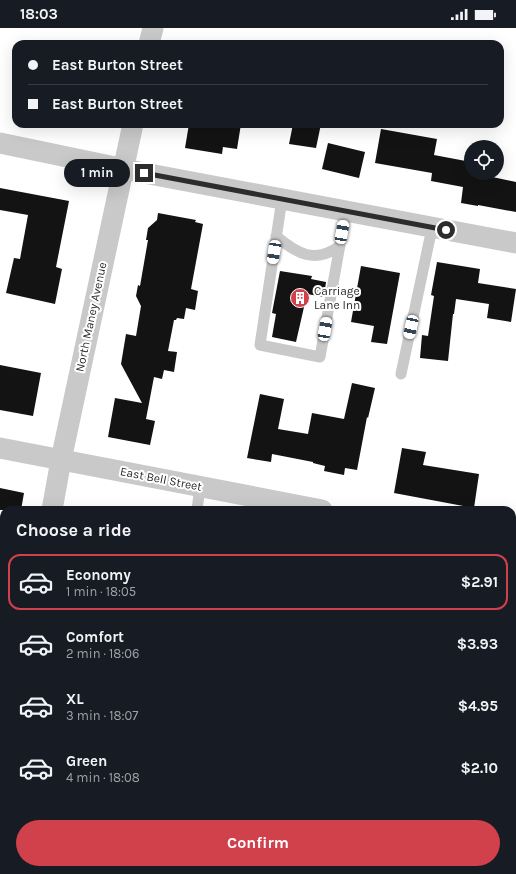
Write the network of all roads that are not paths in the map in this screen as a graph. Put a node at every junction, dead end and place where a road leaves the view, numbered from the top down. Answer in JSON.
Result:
{"nodes":[{"id":1,"x":153,"y":28,"type":"edge"},
{"id":2,"x":150,"y":40,"type":"edge"},
{"id":3,"x":132,"y":128,"type":"edge"},
{"id":4,"x":0,"y":143,"type":"edge"},
{"id":5,"x":123,"y":169,"type":"junction"},
{"id":6,"x":282,"y":199,"type":"junction"},
{"id":7,"x":346,"y":211,"type":"junction"},
{"id":8,"x":432,"y":228,"type":"junction"},
{"id":9,"x":276,"y":236,"type":"junction"},
{"id":10,"x":516,"y":243,"type":"edge"},
{"id":11,"x":340,"y":246,"type":"junction"},
{"id":12,"x":401,"y":374,"type":"dead end"},
{"id":13,"x":0,"y":448,"type":"edge"},
{"id":14,"x":61,"y":460,"type":"junction"},
{"id":15,"x":200,"y":487,"type":"junction"},
{"id":16,"x":53,"y":506,"type":"edge"},
{"id":17,"x":198,"y":506,"type":"edge"},
{"id":18,"x":301,"y":506,"type":"edge"}],
"edges":[{"from":1,"to":2,"type":"street"},
{"from":3,"to":5,"type":"street","name":"North Maney Avenue"},
{"from":4,"to":5,"type":"street"},
{"from":5,"to":6,"type":"street"},
{"from":5,"to":14,"type":"street","name":"North Maney Avenue"},
{"from":6,"to":7,"type":"street"},
{"from":6,"to":9,"type":"lane"},
{"from":7,"to":8,"type":"street"},
{"from":7,"to":11,"type":"lane"},
{"from":8,"to":10,"type":"street"},
{"from":8,"to":12,"type":"lane"},
{"from":9,"to":11,"type":"lane"},
{"from":9,"to":11,"type":"lane"},
{"from":13,"to":14,"type":"street","name":"East Bell Street"},
{"from":14,"to":15,"type":"street","name":"East Bell Street"},
{"from":14,"to":16,"type":"street","name":"North Maney Avenue"},
{"from":15,"to":17,"type":"lane"},
{"from":15,"to":18,"type":"street","name":"East Bell Street"}]}
